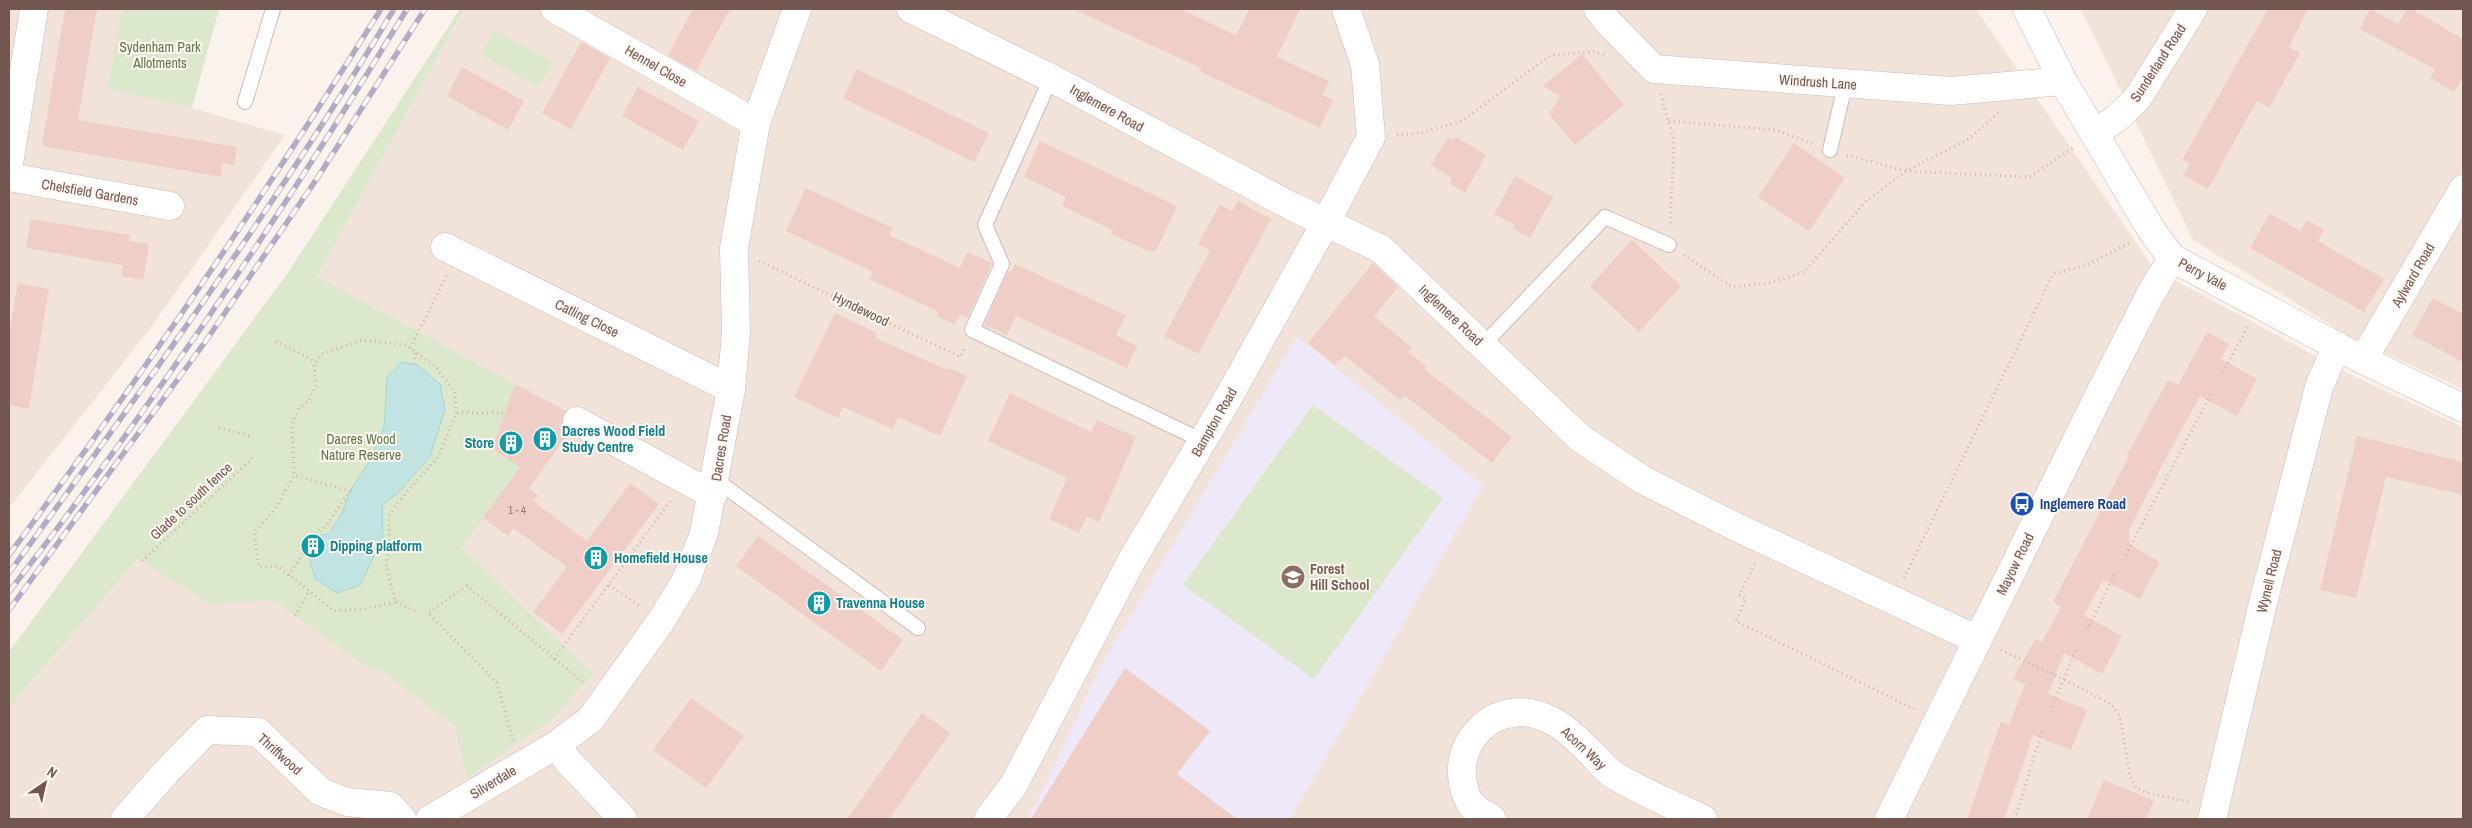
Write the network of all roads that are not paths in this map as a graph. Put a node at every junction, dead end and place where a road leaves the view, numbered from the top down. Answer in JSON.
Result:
{"nodes":[{"id":1,"x":34,"y":9,"type":"edge"},
{"id":2,"x":273,"y":9,"type":"edge"},
{"id":3,"x":555,"y":9,"type":"edge"},
{"id":4,"x":797,"y":9,"type":"edge"},
{"id":5,"x":911,"y":9,"type":"edge"},
{"id":6,"x":1346,"y":9,"type":"edge"},
{"id":7,"x":1598,"y":9,"type":"edge"},
{"id":8,"x":2027,"y":9,"type":"edge"},
{"id":9,"x":2193,"y":9,"type":"edge"},
{"id":10,"x":1051,"y":78,"type":"junction"},
{"id":11,"x":2063,"y":81,"type":"junction"},
{"id":12,"x":1845,"y":85,"type":"junction"},
{"id":13,"x":245,"y":102,"type":"dead end"},
{"id":14,"x":756,"y":123,"type":"junction"},
{"id":15,"x":2095,"y":132,"type":"junction"},
{"id":16,"x":1830,"y":150,"type":"road end"},
{"id":17,"x":9,"y":162,"type":"edge"},
{"id":18,"x":9,"y":177,"type":"edge"},
{"id":19,"x":2463,"y":189,"type":"edge"},
{"id":20,"x":170,"y":206,"type":"dead end"},
{"id":21,"x":1326,"y":222,"type":"junction"},
{"id":22,"x":1669,"y":245,"type":"road end"},
{"id":23,"x":451,"y":251,"type":"road end"},
{"id":24,"x":2172,"y":258,"type":"junction"},
{"id":25,"x":1483,"y":345,"type":"junction"},
{"id":26,"x":2337,"y":346,"type":"junction"},
{"id":27,"x":2363,"y":360,"type":"junction"},
{"id":28,"x":730,"y":389,"type":"junction"},
{"id":29,"x":2463,"y":408,"type":"edge"},
{"id":30,"x":577,"y":421,"type":"dead end"},
{"id":31,"x":1203,"y":441,"type":"junction"},
{"id":32,"x":714,"y":487,"type":"junction"},
{"id":33,"x":918,"y":628,"type":"dead end"},
{"id":34,"x":1978,"y":640,"type":"junction"},
{"id":35,"x":556,"y":745,"type":"junction"},
{"id":36,"x":338,"y":810,"type":"edge"},
{"id":37,"x":2213,"y":813,"type":"edge"},
{"id":38,"x":124,"y":819,"type":"edge"},
{"id":39,"x":402,"y":819,"type":"edge"},
{"id":40,"x":430,"y":819,"type":"edge"},
{"id":41,"x":623,"y":819,"type":"edge"},
{"id":42,"x":988,"y":819,"type":"edge"},
{"id":43,"x":1492,"y":819,"type":"edge"},
{"id":44,"x":1704,"y":819,"type":"edge"},
{"id":45,"x":1889,"y":819,"type":"edge"}],
"edges":[{"from":1,"to":17,"type":"street"},
{"from":2,"to":13,"type":"lane"},
{"from":3,"to":14,"type":"street","name":"Hennel Close"},
{"from":4,"to":14,"type":"street","name":"Dacres Road"},
{"from":5,"to":10,"type":"street","name":"Inglemere Road"},
{"from":6,"to":21,"type":"street","name":"Bampton Road"},
{"from":7,"to":12,"type":"street","name":"Windrush Lane"},
{"from":8,"to":11,"type":"street","name":"Perry Vale"},
{"from":9,"to":15,"type":"street","name":"Sunderland Road"},
{"from":10,"to":21,"type":"street","name":"Inglemere Road"},
{"from":10,"to":31,"type":"lane"},
{"from":11,"to":12,"type":"street","name":"Windrush Lane"},
{"from":11,"to":15,"type":"street","name":"Perry Vale"},
{"from":12,"to":16,"type":"lane"},
{"from":14,"to":28,"type":"street","name":"Dacres Road"},
{"from":15,"to":24,"type":"street","name":"Perry Vale"},
{"from":18,"to":20,"type":"street","name":"Chelsfield Gardens"},
{"from":19,"to":27,"type":"street","name":"Aylward Road"},
{"from":21,"to":25,"type":"street","name":"Inglemere Road"},
{"from":21,"to":31,"type":"street","name":"Bampton Road"},
{"from":22,"to":25,"type":"lane"},
{"from":23,"to":28,"type":"street","name":"Catling Close"},
{"from":24,"to":26,"type":"street","name":"Perry Vale"},
{"from":24,"to":34,"type":"street","name":"Mayow Road"},
{"from":25,"to":34,"type":"street","name":"Inglemere Road"},
{"from":26,"to":27,"type":"street","name":"Perry Vale"},
{"from":26,"to":37,"type":"street","name":"Wynell Road"},
{"from":27,"to":29,"type":"street","name":"Perry Vale"},
{"from":28,"to":32,"type":"street","name":"Dacres Road"},
{"from":30,"to":32,"type":"street"},
{"from":31,"to":42,"type":"street","name":"Bampton Road"},
{"from":32,"to":33,"type":"lane"},
{"from":32,"to":35,"type":"street","name":"Dacres Road"},
{"from":34,"to":45,"type":"street","name":"Mayow Road"},
{"from":35,"to":40,"type":"street","name":"Silverdale"},
{"from":35,"to":41,"type":"street"},
{"from":36,"to":38,"type":"street","name":"Thriffwood"},
{"from":36,"to":39,"type":"street","name":"Thriffwood"},
{"from":43,"to":44,"type":"street","name":"Acorn Way"}]}
